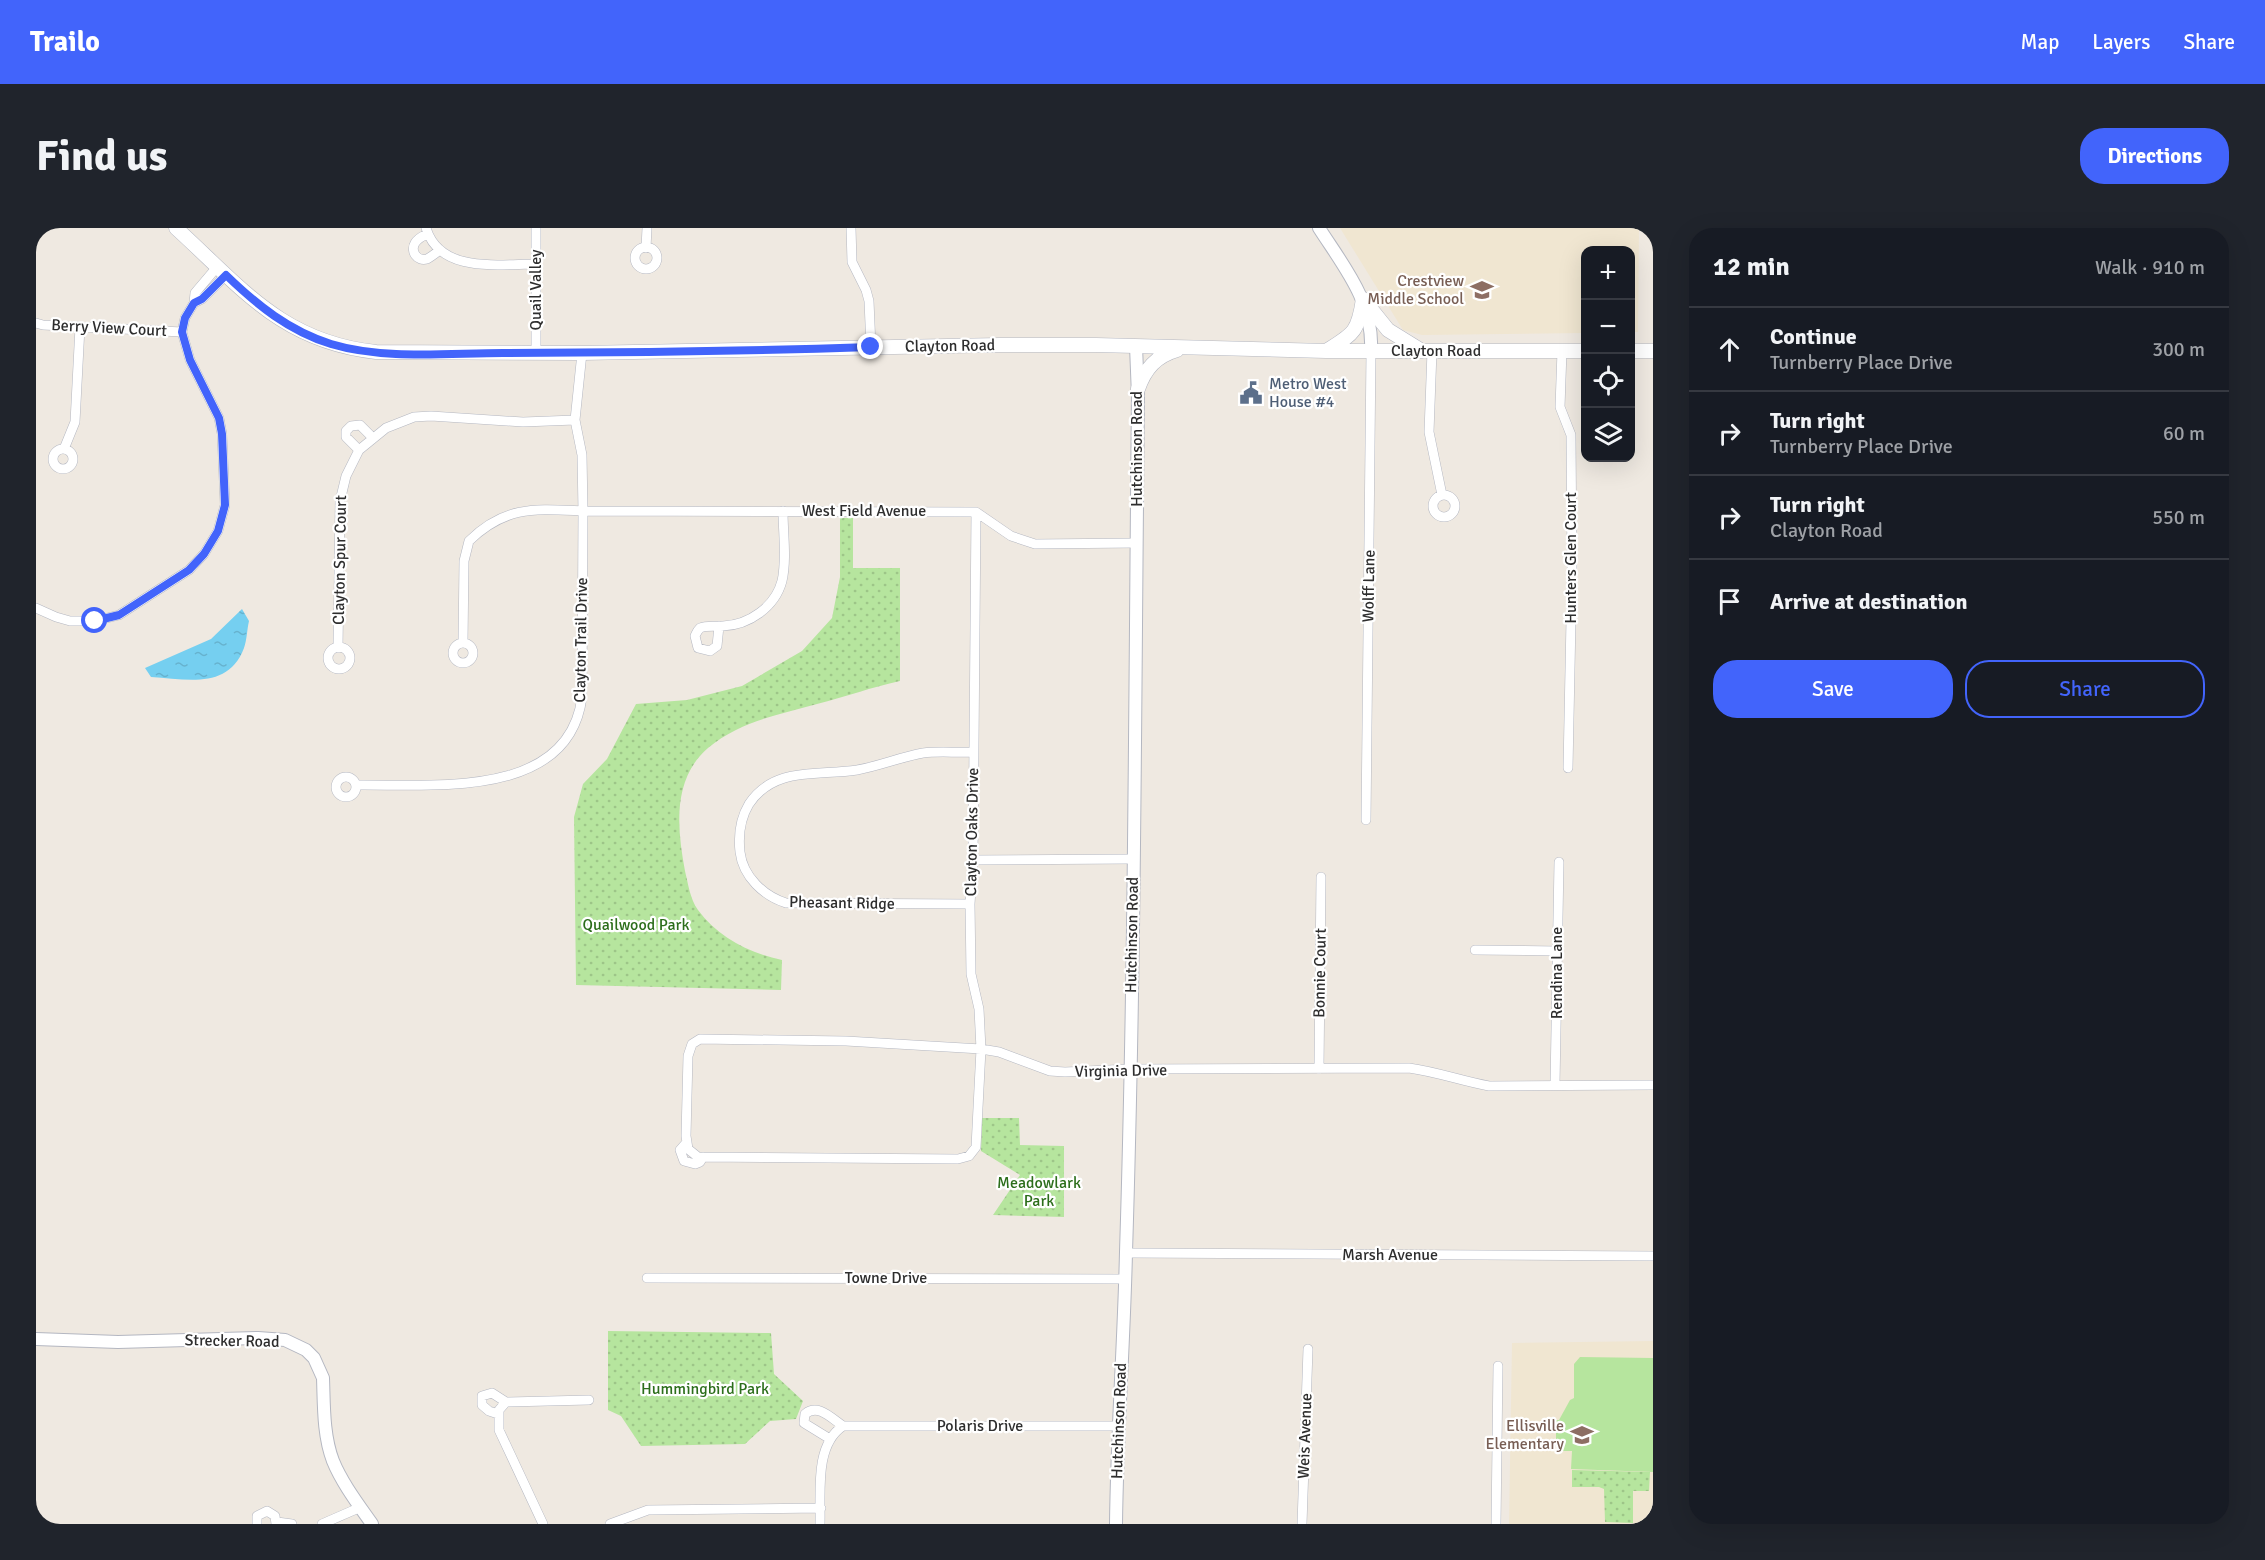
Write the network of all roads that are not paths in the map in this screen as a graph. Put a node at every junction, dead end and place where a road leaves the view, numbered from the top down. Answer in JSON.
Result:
{"nodes":[{"id":1,"x":176,"y":228,"type":"edge"},
{"id":2,"x":536,"y":228,"type":"edge"},
{"id":3,"x":647,"y":228,"type":"edge"},
{"id":4,"x":851,"y":228,"type":"edge"},
{"id":5,"x":1319,"y":228,"type":"edge"},
{"id":6,"x":427,"y":231,"type":"edge"},
{"id":7,"x":646,"y":248,"type":"dead end"},
{"id":8,"x":440,"y":250,"type":"junction"},
{"id":9,"x":536,"y":264,"type":"junction"},
{"id":10,"x":221,"y":271,"type":"junction"},
{"id":11,"x":1363,"y":299,"type":"junction"},
{"id":12,"x":36,"y":323,"type":"edge"},
{"id":13,"x":80,"y":327,"type":"junction"},
{"id":14,"x":182,"y":332,"type":"junction"},
{"id":15,"x":1136,"y":346,"type":"junction"},
{"id":16,"x":871,"y":347,"type":"junction"},
{"id":17,"x":1184,"y":347,"type":"junction"},
{"id":18,"x":1326,"y":351,"type":"junction"},
{"id":19,"x":1427,"y":351,"type":"junction"},
{"id":20,"x":1562,"y":351,"type":"junction"},
{"id":21,"x":1581,"y":351,"type":"edge"},
{"id":22,"x":1635,"y":351,"type":"edge"},
{"id":23,"x":1653,"y":351,"type":"edge"},
{"id":24,"x":1371,"y":352,"type":"junction"},
{"id":25,"x":536,"y":353,"type":"junction"},
{"id":26,"x":582,"y":353,"type":"junction"},
{"id":27,"x":1138,"y":389,"type":"junction"},
{"id":28,"x":575,"y":420,"type":"junction"},
{"id":29,"x":373,"y":438,"type":"junction"},
{"id":30,"x":64,"y":449,"type":"dead end"},
{"id":31,"x":359,"y":450,"type":"junction"},
{"id":32,"x":1442,"y":495,"type":"dead end"},
{"id":33,"x":583,"y":511,"type":"junction"},
{"id":34,"x":783,"y":511,"type":"junction"},
{"id":35,"x":976,"y":512,"type":"junction"},
{"id":36,"x":1137,"y":543,"type":"junction"},
{"id":37,"x":36,"y":608,"type":"edge"},
{"id":38,"x":719,"y":626,"type":"junction"},
{"id":39,"x":463,"y":643,"type":"dead end"},
{"id":40,"x":338,"y":648,"type":"dead end"},
{"id":41,"x":973,"y":752,"type":"junction"},
{"id":42,"x":1568,"y":768,"type":"dead end"},
{"id":43,"x":357,"y":785,"type":"dead end"},
{"id":44,"x":1366,"y":820,"type":"dead end"},
{"id":45,"x":1133,"y":859,"type":"junction"},
{"id":46,"x":973,"y":860,"type":"junction"},
{"id":47,"x":1559,"y":862,"type":"dead end"},
{"id":48,"x":1321,"y":877,"type":"dead end"},
{"id":49,"x":970,"y":904,"type":"junction"},
{"id":50,"x":1475,"y":950,"type":"dead end"},
{"id":51,"x":1557,"y":951,"type":"junction"},
{"id":52,"x":981,"y":1048,"type":"junction"},
{"id":53,"x":1130,"y":1069,"type":"junction"},
{"id":54,"x":1319,"y":1069,"type":"junction"},
{"id":55,"x":1555,"y":1085,"type":"junction"},
{"id":56,"x":1653,"y":1085,"type":"edge"},
{"id":57,"x":974,"y":1151,"type":"joint"},
{"id":58,"x":1126,"y":1253,"type":"junction"},
{"id":59,"x":1653,"y":1256,"type":"edge"},
{"id":60,"x":647,"y":1278,"type":"dead end"},
{"id":61,"x":1125,"y":1280,"type":"junction"},
{"id":62,"x":36,"y":1339,"type":"edge"},
{"id":63,"x":1308,"y":1349,"type":"dead end"},
{"id":64,"x":1498,"y":1366,"type":"dead end"},
{"id":65,"x":589,"y":1400,"type":"dead end"},
{"id":66,"x":843,"y":1426,"type":"junction"},
{"id":67,"x":1117,"y":1426,"type":"junction"},
{"id":68,"x":831,"y":1437,"type":"junction"},
{"id":69,"x":361,"y":1507,"type":"junction"},
{"id":70,"x":820,"y":1508,"type":"junction"},
{"id":71,"x":276,"y":1523,"type":"edge"},
{"id":72,"x":257,"y":1524,"type":"edge"},
{"id":73,"x":292,"y":1524,"type":"edge"},
{"id":74,"x":322,"y":1524,"type":"edge"},
{"id":75,"x":372,"y":1524,"type":"edge"},
{"id":76,"x":543,"y":1524,"type":"edge"},
{"id":77,"x":610,"y":1524,"type":"edge"},
{"id":78,"x":820,"y":1524,"type":"edge"},
{"id":79,"x":1116,"y":1524,"type":"edge"},
{"id":80,"x":1302,"y":1524,"type":"edge"},
{"id":81,"x":1496,"y":1524,"type":"edge"}],
"edges":[{"from":1,"to":10,"type":"main road","name":"Clayton Road"},
{"from":2,"to":9,"type":"street","name":"Quail Valley"},
{"from":3,"to":7,"type":"street"},
{"from":4,"to":16,"type":"street"},
{"from":5,"to":11,"type":"street"},
{"from":6,"to":8,"type":"street"},
{"from":6,"to":8,"type":"street"},
{"from":8,"to":9,"type":"street"},
{"from":9,"to":25,"type":"street","name":"Quail Valley"},
{"from":10,"to":14,"type":"street"},
{"from":10,"to":25,"type":"main road","name":"Clayton Road"},
{"from":11,"to":18,"type":"main road"},
{"from":11,"to":19,"type":"main road"},
{"from":11,"to":24,"type":"street"},
{"from":12,"to":13,"type":"street","name":"Berry View Court"},
{"from":13,"to":14,"type":"street","name":"Berry View Court"},
{"from":13,"to":30,"type":"street"},
{"from":14,"to":37,"type":"street"},
{"from":15,"to":16,"type":"main road","name":"Clayton Road"},
{"from":15,"to":17,"type":"main road","name":"Clayton Road"},
{"from":15,"to":27,"type":"street","name":"Hutchinson Road"},
{"from":16,"to":26,"type":"main road","name":"Clayton Road"},
{"from":17,"to":18,"type":"main road","name":"Clayton Road"},
{"from":17,"to":27,"type":"main road"},
{"from":18,"to":24,"type":"main road","name":"Clayton Road"},
{"from":19,"to":20,"type":"main road","name":"Clayton Road"},
{"from":19,"to":24,"type":"main road","name":"Clayton Road"},
{"from":19,"to":32,"type":"street"},
{"from":20,"to":21,"type":"main road","name":"Clayton Road"},
{"from":20,"to":42,"type":"street","name":"Hunters Glen Court"},
{"from":22,"to":23,"type":"main road"},
{"from":24,"to":44,"type":"street","name":"Wolff Lane"},
{"from":25,"to":26,"type":"main road","name":"Clayton Road"},
{"from":26,"to":28,"type":"street","name":"Clayton Trail Drive"},
{"from":27,"to":36,"type":"street","name":"Hutchinson Road"},
{"from":28,"to":29,"type":"street","name":"Clayton Spur Court"},
{"from":28,"to":33,"type":"street","name":"Clayton Trail Drive"},
{"from":29,"to":31,"type":"street","name":"Clayton Spur Court"},
{"from":29,"to":31,"type":"street"},
{"from":31,"to":40,"type":"street","name":"Clayton Spur Court"},
{"from":33,"to":34,"type":"street","name":"West Field Avenue"},
{"from":33,"to":39,"type":"street","name":"West Field Avenue"},
{"from":33,"to":43,"type":"street","name":"Clayton Trail Drive"},
{"from":34,"to":35,"type":"street","name":"West Field Avenue"},
{"from":34,"to":38,"type":"street"},
{"from":35,"to":36,"type":"street"},
{"from":35,"to":41,"type":"street","name":"Clayton Oaks Drive"},
{"from":36,"to":45,"type":"street","name":"Hutchinson Road"},
{"from":38,"to":38,"type":"street"},
{"from":41,"to":46,"type":"street","name":"Clayton Oaks Drive"},
{"from":41,"to":49,"type":"street","name":"Pheasant Ridge"},
{"from":45,"to":46,"type":"street"},
{"from":45,"to":53,"type":"street","name":"Hutchinson Road"},
{"from":46,"to":49,"type":"street","name":"Clayton Oaks Drive"},
{"from":47,"to":51,"type":"street","name":"Rendina Lane"},
{"from":48,"to":54,"type":"street","name":"Bonnie Court"},
{"from":49,"to":52,"type":"street","name":"Clayton Oaks Drive"},
{"from":50,"to":51,"type":"street"},
{"from":51,"to":55,"type":"street","name":"Rendina Lane"},
{"from":52,"to":53,"type":"street","name":"Virginia Drive"},
{"from":52,"to":57,"type":"street","name":"Clayton Oaks Drive"},
{"from":52,"to":57,"type":"street","name":"Virginia Drive"},
{"from":53,"to":54,"type":"street","name":"Virginia Drive"},
{"from":53,"to":58,"type":"street","name":"Hutchinson Road"},
{"from":54,"to":55,"type":"street","name":"Virginia Drive"},
{"from":55,"to":56,"type":"street","name":"Virginia Drive"},
{"from":58,"to":59,"type":"street","name":"Marsh Avenue"},
{"from":58,"to":61,"type":"street","name":"Hutchinson Road"},
{"from":60,"to":61,"type":"street","name":"Towne Drive"},
{"from":61,"to":67,"type":"street","name":"Hutchinson Road"},
{"from":62,"to":69,"type":"street","name":"Strecker Road"},
{"from":63,"to":80,"type":"street","name":"Weis Avenue"},
{"from":64,"to":81,"type":"street"},
{"from":65,"to":76,"type":"street"},
{"from":66,"to":67,"type":"street","name":"Polaris Drive"},
{"from":66,"to":68,"type":"street"},
{"from":66,"to":68,"type":"street"},
{"from":67,"to":79,"type":"street","name":"Hutchinson Road"},
{"from":68,"to":70,"type":"street"},
{"from":69,"to":74,"type":"street"},
{"from":69,"to":75,"type":"street","name":"Strecker Road"},
{"from":70,"to":77,"type":"street"},
{"from":70,"to":78,"type":"street"},
{"from":71,"to":72,"type":"street"},
{"from":71,"to":73,"type":"street"}]}
